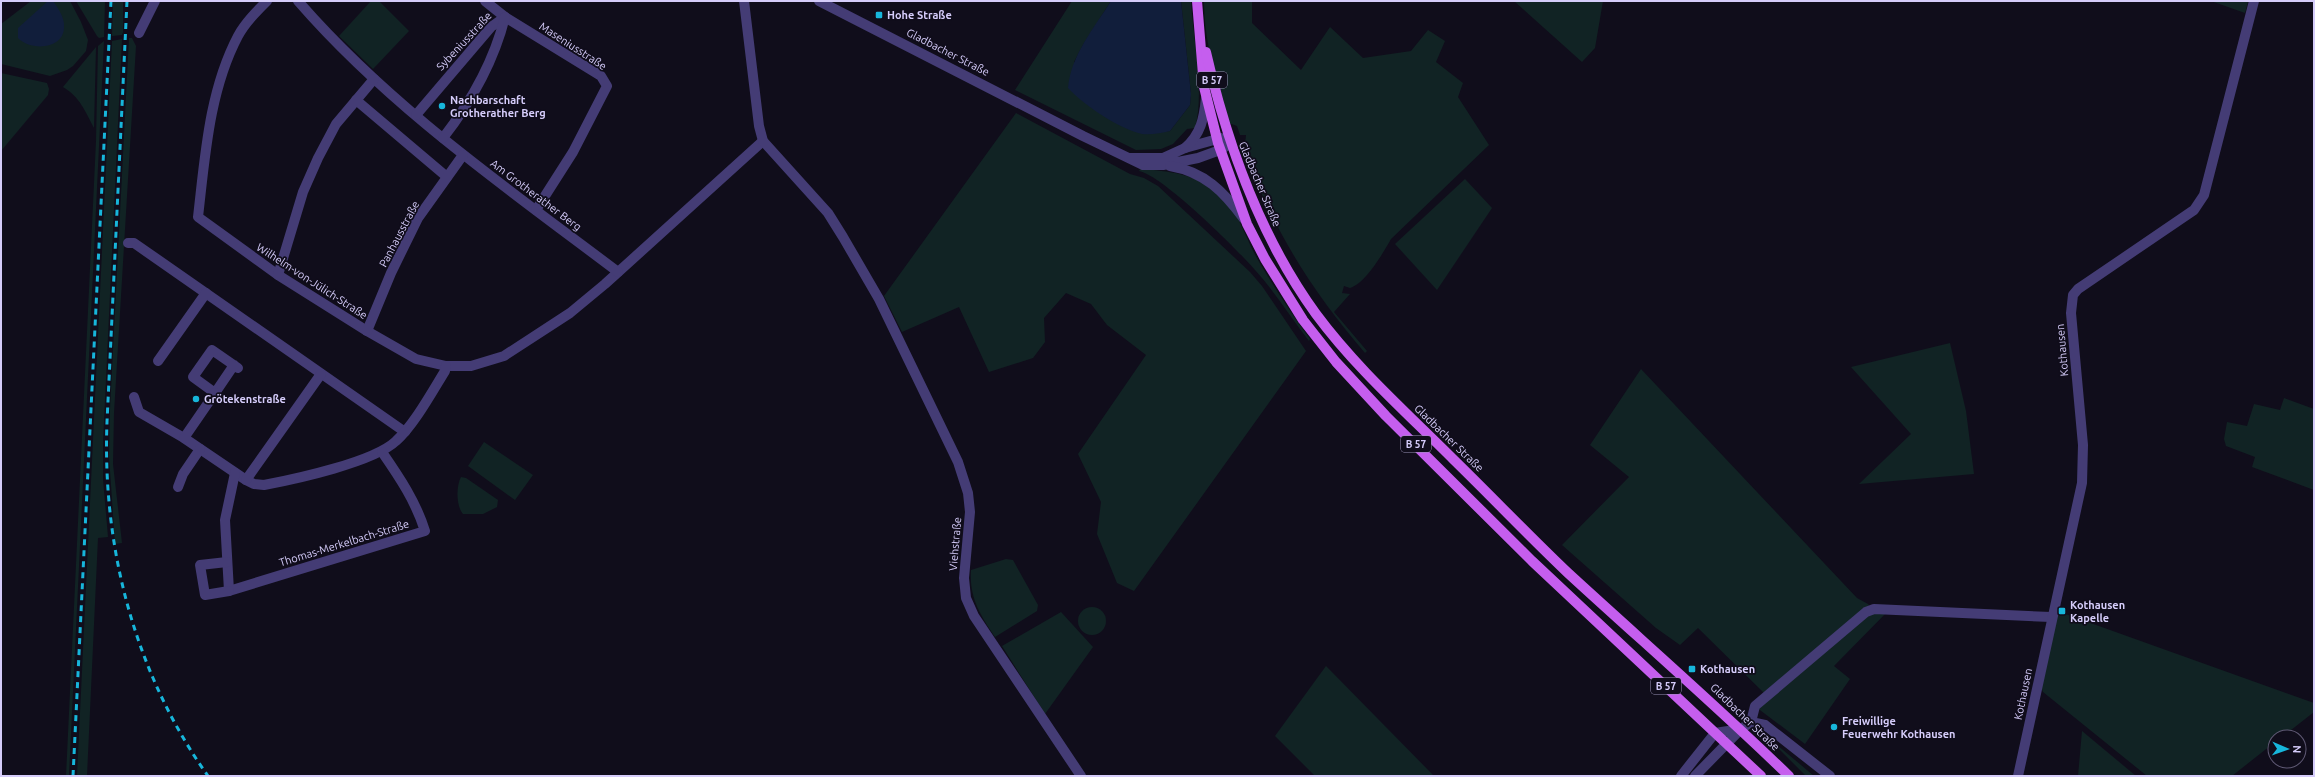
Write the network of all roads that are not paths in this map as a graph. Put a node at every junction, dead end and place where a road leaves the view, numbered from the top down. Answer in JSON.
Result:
{"nodes":[{"id":1,"x":155,"y":1,"type":"edge"},
{"id":2,"x":266,"y":1,"type":"edge"},
{"id":3,"x":298,"y":1,"type":"edge"},
{"id":4,"x":485,"y":1,"type":"edge"},
{"id":5,"x":744,"y":1,"type":"edge"},
{"id":6,"x":820,"y":1,"type":"edge"},
{"id":7,"x":1197,"y":1,"type":"edge"},
{"id":8,"x":2254,"y":1,"type":"edge"},
{"id":9,"x":1198,"y":15,"type":"junction"},
{"id":10,"x":504,"y":16,"type":"junction"},
{"id":11,"x":139,"y":33,"type":"dead end"},
{"id":12,"x":374,"y":79,"type":"junction"},
{"id":13,"x":1206,"y":98,"type":"junction"},
{"id":14,"x":356,"y":100,"type":"junction"},
{"id":15,"x":416,"y":115,"type":"junction"},
{"id":16,"x":443,"y":138,"type":"junction"},
{"id":17,"x":1217,"y":139,"type":"junction"},
{"id":18,"x":763,"y":141,"type":"junction"},
{"id":19,"x":1231,"y":143,"type":"junction"},
{"id":20,"x":1185,"y":148,"type":"junction"},
{"id":21,"x":1220,"y":150,"type":"junction"},
{"id":22,"x":463,"y":155,"type":"junction"},
{"id":23,"x":1129,"y":158,"type":"junction"},
{"id":24,"x":1163,"y":165,"type":"junction"},
{"id":25,"x":447,"y":177,"type":"junction"},
{"id":26,"x":536,"y":210,"type":"junction"},
{"id":27,"x":1247,"y":224,"type":"junction"},
{"id":28,"x":128,"y":243,"type":"dead end"},
{"id":29,"x":618,"y":272,"type":"junction"},
{"id":30,"x":278,"y":275,"type":"junction"},
{"id":31,"x":206,"y":293,"type":"junction"},
{"id":32,"x":367,"y":331,"type":"junction"},
{"id":33,"x":158,"y":361,"type":"dead end"},
{"id":34,"x":446,"y":366,"type":"junction"},
{"id":35,"x":321,"y":374,"type":"junction"},
{"id":36,"x":215,"y":393,"type":"junction"},
{"id":37,"x":134,"y":397,"type":"dead end"},
{"id":38,"x":405,"y":432,"type":"junction"},
{"id":39,"x":184,"y":438,"type":"junction"},
{"id":40,"x":200,"y":449,"type":"junction"},
{"id":41,"x":382,"y":452,"type":"junction"},
{"id":42,"x":235,"y":473,"type":"junction"},
{"id":43,"x":246,"y":480,"type":"junction"},
{"id":44,"x":178,"y":487,"type":"dead end"},
{"id":45,"x":226,"y":562,"type":"junction"},
{"id":46,"x":229,"y":591,"type":"junction"},
{"id":47,"x":2051,"y":617,"type":"junction"},
{"id":48,"x":1751,"y":722,"type":"junction"},
{"id":49,"x":1741,"y":729,"type":"junction"},
{"id":50,"x":1715,"y":733,"type":"junction"},
{"id":51,"x":1726,"y":743,"type":"junction"},
{"id":52,"x":1082,"y":776,"type":"edge"},
{"id":53,"x":1681,"y":776,"type":"edge"},
{"id":54,"x":1695,"y":776,"type":"edge"},
{"id":55,"x":1761,"y":776,"type":"edge"},
{"id":56,"x":1789,"y":776,"type":"edge"},
{"id":57,"x":1830,"y":776,"type":"edge"},
{"id":58,"x":2018,"y":776,"type":"edge"}],
"edges":[{"from":1,"to":11,"type":"street"},
{"from":2,"to":30,"type":"street","name":"Wilhelm-von-Jülich-Straße"},
{"from":3,"to":12,"type":"street","name":"Am Grotherather Berg"},
{"from":4,"to":10,"type":"street","name":"Maseniusstraße"},
{"from":5,"to":18,"type":"street"},
{"from":6,"to":23,"type":"street","name":"Gladbacher Straße"},
{"from":7,"to":9,"type":"main road","number":"B 57"},
{"from":8,"to":47,"type":"street","name":"Kothausen"},
{"from":9,"to":13,"type":"main road","number":"B 57"},
{"from":9,"to":19,"type":"main road","number":"B 57"},
{"from":10,"to":15,"type":"street","name":"Sybeniusstraße"},
{"from":10,"to":16,"type":"street","name":"Sybeniusstraße"},
{"from":10,"to":26,"type":"street","name":"Maseniusstraße"},
{"from":12,"to":14,"type":"street"},
{"from":12,"to":15,"type":"street","name":"Am Grotherather Berg"},
{"from":13,"to":17,"type":"main road","number":"B 57"},
{"from":13,"to":20,"type":"street"},
{"from":14,"to":25,"type":"street"},
{"from":14,"to":30,"type":"street"},
{"from":15,"to":16,"type":"street","name":"Am Grotherather Berg"},
{"from":16,"to":22,"type":"street","name":"Am Grotherather Berg"},
{"from":17,"to":19,"type":"street","name":"Gladbacher Straße"},
{"from":17,"to":20,"type":"street","name":"Gladbacher Straße"},
{"from":17,"to":21,"type":"main road","number":"B 57"},
{"from":18,"to":29,"type":"street"},
{"from":18,"to":52,"type":"street","name":"Viehstraße"},
{"from":19,"to":21,"type":"street"},
{"from":19,"to":49,"type":"main road","name":"Gladbacher Straße","number":"B 57"},
{"from":20,"to":23,"type":"street","name":"Gladbacher Straße"},
{"from":21,"to":24,"type":"street"},
{"from":21,"to":27,"type":"main road","number":"B 57"},
{"from":22,"to":25,"type":"street","name":"Panhausstraße"},
{"from":22,"to":26,"type":"street","name":"Am Grotherather Berg"},
{"from":23,"to":24,"type":"street","name":"Gladbacher Straße"},
{"from":24,"to":27,"type":"street"},
{"from":25,"to":32,"type":"street","name":"Panhausstraße"},
{"from":26,"to":29,"type":"street","name":"Am Grotherather Berg"},
{"from":27,"to":50,"type":"main road","number":"B 57"},
{"from":28,"to":31,"type":"street"},
{"from":29,"to":34,"type":"street","name":"Wilhelm-von-Jülich-Straße"},
{"from":30,"to":32,"type":"street","name":"Wilhelm-von-Jülich-Straße"},
{"from":31,"to":33,"type":"street"},
{"from":31,"to":35,"type":"street"},
{"from":32,"to":34,"type":"street","name":"Wilhelm-von-Jülich-Straße"},
{"from":34,"to":38,"type":"street"},
{"from":35,"to":38,"type":"street"},
{"from":35,"to":43,"type":"street"},
{"from":36,"to":36,"type":"street"},
{"from":36,"to":39,"type":"street"},
{"from":37,"to":39,"type":"street"},
{"from":38,"to":41,"type":"street"},
{"from":39,"to":40,"type":"street"},
{"from":40,"to":42,"type":"street"},
{"from":40,"to":44,"type":"street"},
{"from":41,"to":43,"type":"street"},
{"from":41,"to":46,"type":"street","name":"Thomas-Merkelbach-Straße"},
{"from":42,"to":43,"type":"street"},
{"from":42,"to":45,"type":"street"},
{"from":45,"to":46,"type":"street"},
{"from":45,"to":46,"type":"street","name":"Thomas-Merkelbach-Straße"},
{"from":47,"to":48,"type":"street"},
{"from":47,"to":58,"type":"street","name":"Kothausen"},
{"from":48,"to":49,"type":"street"},
{"from":48,"to":57,"type":"street"},
{"from":49,"to":50,"type":"street"},
{"from":49,"to":51,"type":"street"},
{"from":49,"to":56,"type":"main road","name":"Gladbacher Straße","number":"B 57"},
{"from":50,"to":51,"type":"main road","number":"B 57"},
{"from":50,"to":53,"type":"street"},
{"from":51,"to":54,"type":"street"},
{"from":51,"to":55,"type":"main road","number":"B 57"}]}
